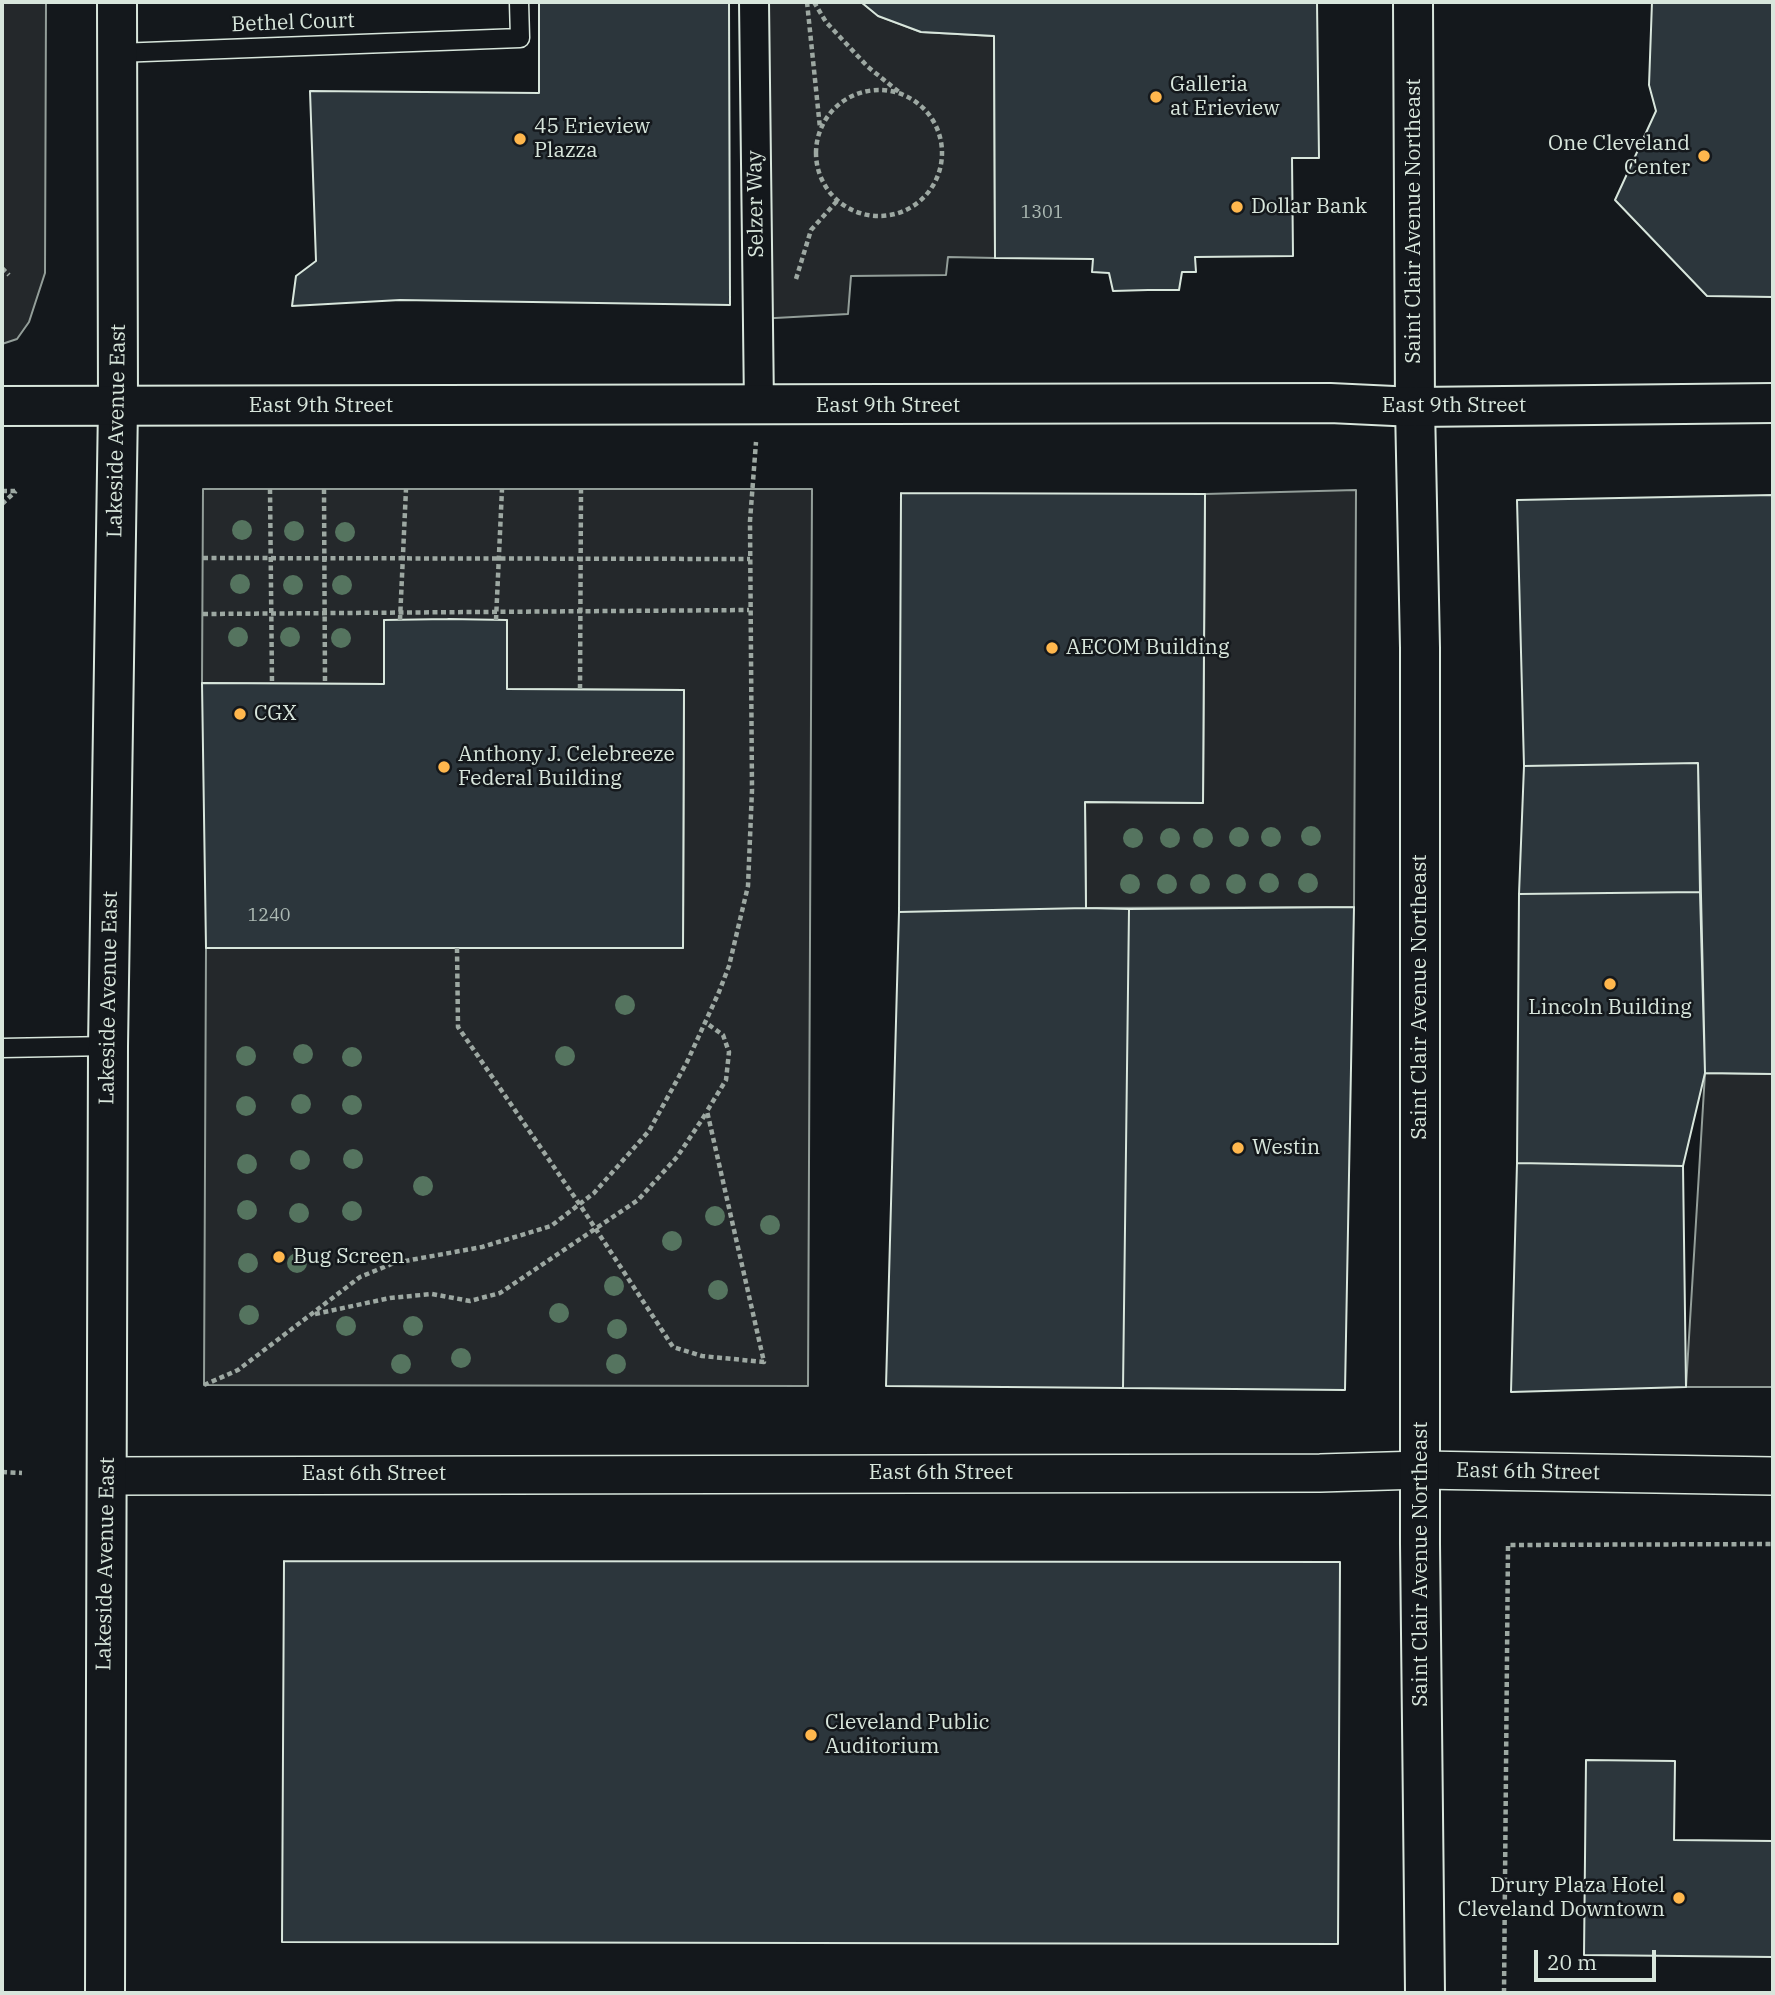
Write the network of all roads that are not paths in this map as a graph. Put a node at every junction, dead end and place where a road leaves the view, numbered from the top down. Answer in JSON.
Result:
{"nodes":[{"id":1,"x":117,"y":2,"type":"edge"},
{"id":2,"x":519,"y":2,"type":"edge"},
{"id":3,"x":754,"y":2,"type":"edge"},
{"id":4,"x":1413,"y":2,"type":"edge"},
{"id":5,"x":117,"y":52,"type":"junction"},
{"id":6,"x":1773,"y":403,"type":"edge"},
{"id":7,"x":2,"y":406,"type":"edge"},
{"id":8,"x":118,"y":406,"type":"junction"},
{"id":9,"x":759,"y":406,"type":"junction"},
{"id":10,"x":1415,"y":407,"type":"junction"},
{"id":11,"x":108,"y":1046,"type":"junction"},
{"id":12,"x":2,"y":1048,"type":"edge"},
{"id":13,"x":1421,"y":1470,"type":"junction"},
{"id":14,"x":108,"y":1476,"type":"junction"},
{"id":15,"x":1773,"y":1476,"type":"edge"},
{"id":16,"x":105,"y":1993,"type":"edge"},
{"id":17,"x":1425,"y":1993,"type":"edge"}],
"edges":[{"from":1,"to":5,"type":"street","name":"Lakeside Avenue East"},
{"from":2,"to":5,"type":"lane","name":"Bethel Court"},
{"from":3,"to":9,"type":"street","name":"Selzer Way"},
{"from":4,"to":10,"type":"street","name":"Saint Clair Avenue Northeast"},
{"from":5,"to":8,"type":"street","name":"Lakeside Avenue East"},
{"from":6,"to":10,"type":"street","name":"East 9th Street"},
{"from":7,"to":8,"type":"street","name":"East 9th Street"},
{"from":8,"to":9,"type":"street","name":"East 9th Street"},
{"from":8,"to":11,"type":"street","name":"Lakeside Avenue East"},
{"from":9,"to":10,"type":"street","name":"East 9th Street"},
{"from":10,"to":13,"type":"street","name":"Saint Clair Avenue Northeast"},
{"from":11,"to":12,"type":"lane"},
{"from":11,"to":14,"type":"street","name":"Lakeside Avenue East"},
{"from":13,"to":14,"type":"street","name":"East 6th Street"},
{"from":13,"to":15,"type":"street","name":"East 6th Street"},
{"from":13,"to":17,"type":"street","name":"Saint Clair Avenue Northeast"},
{"from":14,"to":16,"type":"street","name":"Lakeside Avenue East"}]}
